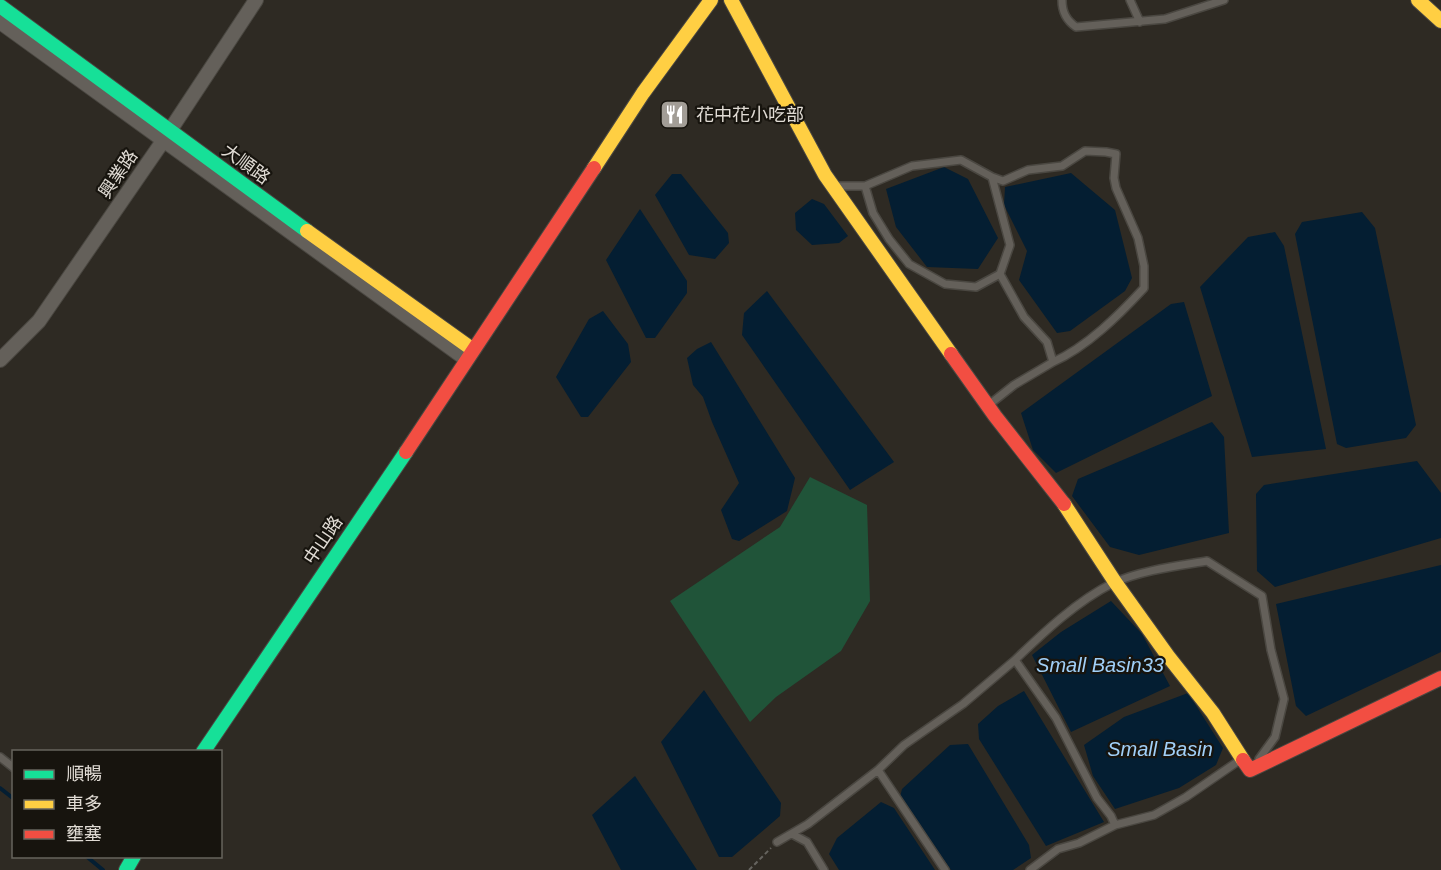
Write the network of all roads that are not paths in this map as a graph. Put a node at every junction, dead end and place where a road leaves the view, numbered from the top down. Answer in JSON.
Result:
{"nodes":[{"id":1,"x":256,"y":0,"type":"edge"},
{"id":2,"x":711,"y":0,"type":"edge"},
{"id":3,"x":731,"y":0,"type":"edge"},
{"id":4,"x":1062,"y":0,"type":"edge"},
{"id":5,"x":1130,"y":0,"type":"edge"},
{"id":6,"x":1224,"y":0,"type":"edge"},
{"id":7,"x":1418,"y":0,"type":"edge"},
{"id":8,"x":0,"y":6,"type":"edge"},
{"id":9,"x":1441,"y":21,"type":"edge"},
{"id":10,"x":0,"y":22,"type":"edge"},
{"id":11,"x":1140,"y":22,"type":"junction"},
{"id":12,"x":166,"y":136,"type":"junction"},
{"id":13,"x":992,"y":177,"type":"junction"},
{"id":14,"x":833,"y":186,"type":"junction"},
{"id":15,"x":865,"y":186,"type":"junction"},
{"id":16,"x":1000,"y":274,"type":"junction"},
{"id":17,"x":469,"y":354,"type":"junction"},
{"id":18,"x":0,"y":360,"type":"edge"},
{"id":19,"x":1053,"y":362,"type":"junction"},
{"id":20,"x":988,"y":406,"type":"junction"},
{"id":21,"x":1115,"y":582,"type":"junction"},
{"id":22,"x":1015,"y":660,"type":"junction"},
{"id":23,"x":1441,"y":678,"type":"edge"},
{"id":24,"x":203,"y":750,"type":"edge"},
{"id":25,"x":0,"y":757,"type":"edge"},
{"id":26,"x":1242,"y":758,"type":"junction"},
{"id":27,"x":12,"y":766,"type":"edge"},
{"id":28,"x":878,"y":770,"type":"junction"},
{"id":29,"x":1250,"y":770,"type":"junction"},
{"id":30,"x":1115,"y":825,"type":"junction"},
{"id":31,"x":792,"y":834,"type":"junction"},
{"id":32,"x":777,"y":842,"type":"road end"},
{"id":33,"x":824,"y":870,"type":"edge"},
{"id":34,"x":945,"y":870,"type":"edge"},
{"id":35,"x":1030,"y":870,"type":"edge"}],
"edges":[{"from":1,"to":12,"type":"street","name":"興業路"},
{"from":2,"to":17,"type":"street","name":"中山路"},
{"from":3,"to":14,"type":"street"},
{"from":4,"to":11,"type":"lane"},
{"from":5,"to":11,"type":"lane"},
{"from":6,"to":11,"type":"lane"},
{"from":7,"to":9,"type":"street"},
{"from":8,"to":12,"type":"street","name":"大順路"},
{"from":10,"to":12,"type":"street","name":"大順路"},
{"from":12,"to":17,"type":"street","name":"大順路"},
{"from":12,"to":18,"type":"street","name":"興業路"},
{"from":13,"to":15,"type":"lane"},
{"from":13,"to":16,"type":"lane"},
{"from":13,"to":19,"type":"lane"},
{"from":14,"to":15,"type":"lane"},
{"from":14,"to":20,"type":"street"},
{"from":15,"to":16,"type":"lane"},
{"from":16,"to":19,"type":"lane"},
{"from":17,"to":24,"type":"street","name":"中山路"},
{"from":19,"to":20,"type":"lane"},
{"from":20,"to":21,"type":"street"},
{"from":21,"to":22,"type":"lane"},
{"from":21,"to":26,"type":"street"},
{"from":21,"to":29,"type":"lane"},
{"from":22,"to":28,"type":"lane"},
{"from":22,"to":30,"type":"lane"},
{"from":23,"to":29,"type":"street"},
{"from":25,"to":27,"type":"lane"},
{"from":26,"to":29,"type":"street"},
{"from":26,"to":30,"type":"lane"},
{"from":28,"to":31,"type":"lane"},
{"from":28,"to":34,"type":"lane"},
{"from":30,"to":35,"type":"lane"},
{"from":31,"to":32,"type":"lane"},
{"from":31,"to":33,"type":"lane"}]}
